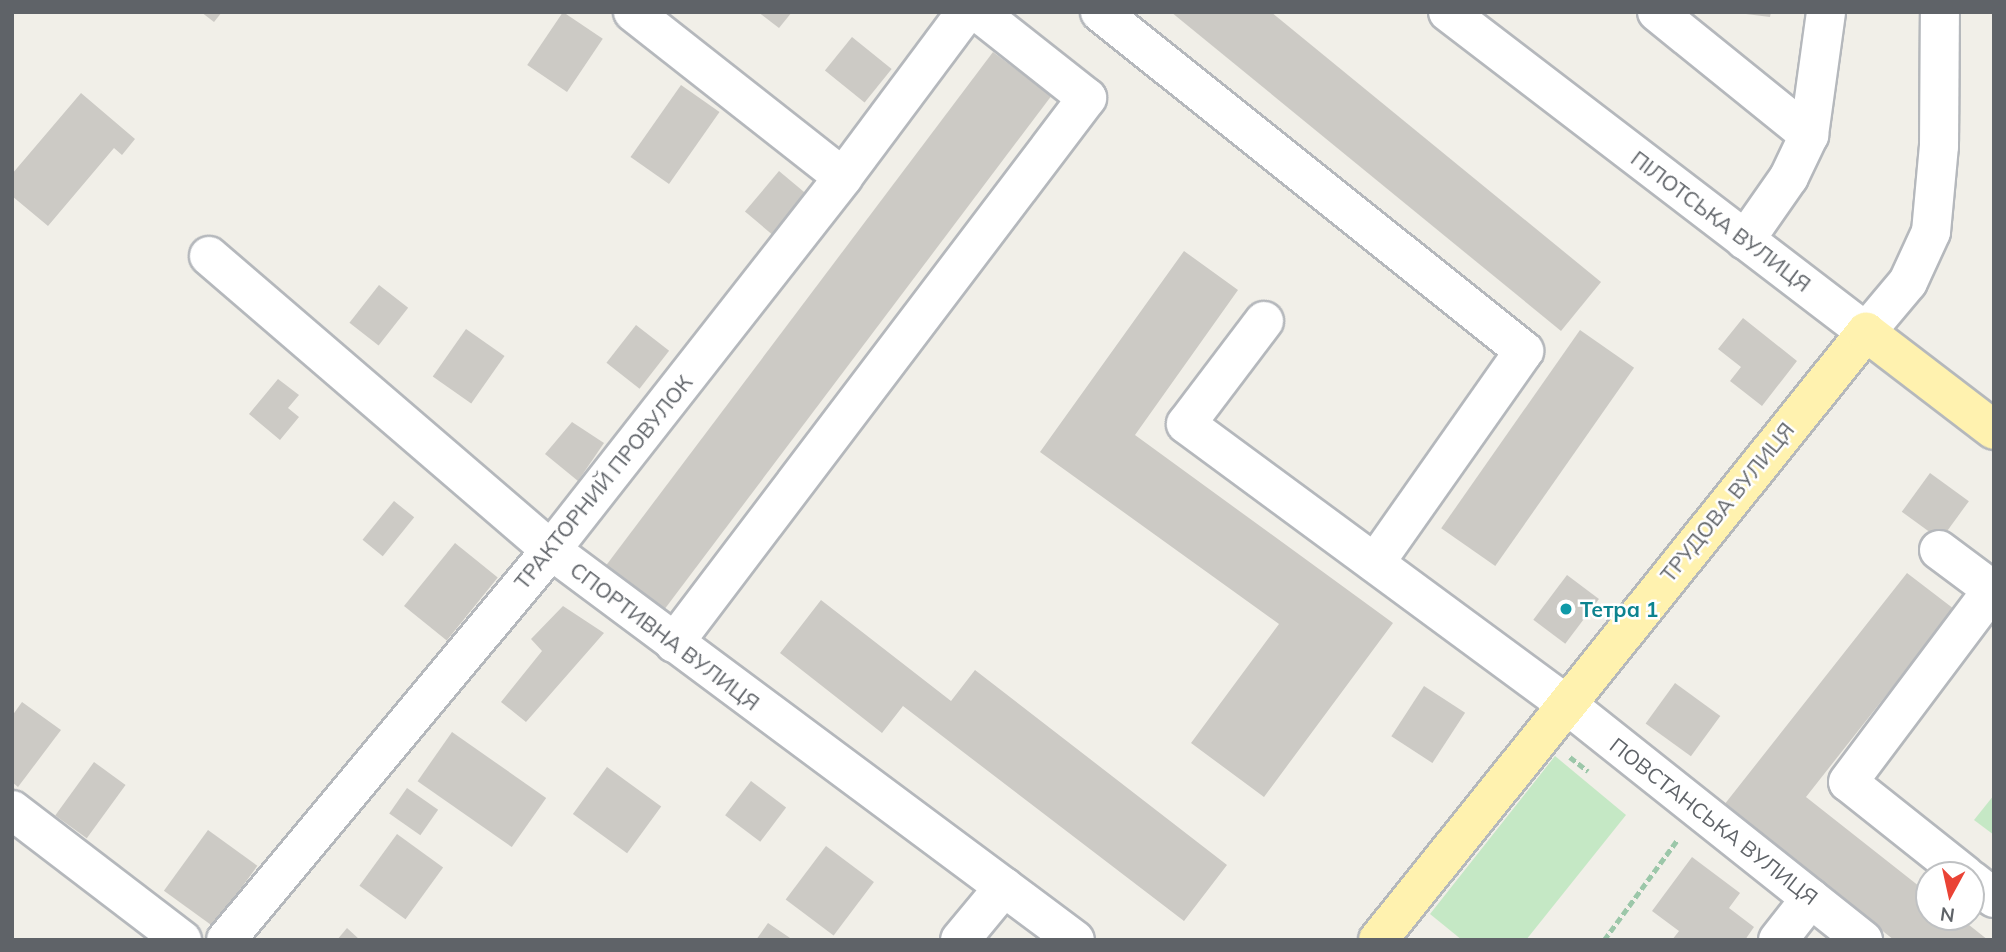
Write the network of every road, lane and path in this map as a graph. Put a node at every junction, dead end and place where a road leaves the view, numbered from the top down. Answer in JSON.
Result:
{"nodes":[{"id":1,"x":633,"y":12,"type":"edge"},
{"id":2,"x":966,"y":12,"type":"edge"},
{"id":3,"x":978,"y":12,"type":"edge"},
{"id":4,"x":1100,"y":12,"type":"edge"},
{"id":5,"x":1448,"y":12,"type":"edge"},
{"id":6,"x":1657,"y":12,"type":"edge"},
{"id":7,"x":1826,"y":12,"type":"edge"},
{"id":8,"x":1940,"y":12,"type":"edge"},
{"id":9,"x":1809,"y":135,"type":"junction"},
{"id":10,"x":843,"y":177,"type":"junction"},
{"id":11,"x":1745,"y":240,"type":"junction"},
{"id":12,"x":209,"y":256,"type":"dead end"},
{"id":13,"x":1264,"y":321,"type":"dead end"},
{"id":14,"x":1866,"y":332,"type":"junction"},
{"id":15,"x":1994,"y":430,"type":"edge"},
{"id":16,"x":551,"y":550,"type":"junction"},
{"id":17,"x":1939,"y":550,"type":"dead end"},
{"id":18,"x":1375,"y":563,"type":"junction"},
{"id":19,"x":1993,"y":591,"type":"edge"},
{"id":20,"x":674,"y":643,"type":"junction"},
{"id":21,"x":1565,"y":703,"type":"junction"},
{"id":22,"x":12,"y":810,"type":"edge"},
{"id":23,"x":1699,"y":810,"type":"junction"},
{"id":24,"x":1947,"y":861,"type":"edge"},
{"id":25,"x":1004,"y":887,"type":"junction"},
{"id":26,"x":1811,"y":898,"type":"junction"},
{"id":27,"x":182,"y":940,"type":"edge"},
{"id":28,"x":226,"y":940,"type":"edge"},
{"id":29,"x":960,"y":940,"type":"edge"},
{"id":30,"x":1075,"y":940,"type":"edge"},
{"id":31,"x":1378,"y":940,"type":"edge"},
{"id":32,"x":1604,"y":940,"type":"edge"},
{"id":33,"x":1778,"y":940,"type":"edge"},
{"id":34,"x":1863,"y":940,"type":"edge"}],
"edges":[{"from":1,"to":10,"type":"street"},
{"from":2,"to":10,"type":"street","name":"ТРАКТОРНИЙ ПРОВУЛОК"},
{"from":3,"to":20,"type":"street"},
{"from":4,"to":18,"type":"street"},
{"from":5,"to":11,"type":"street","name":"ПІЛОТСЬКА ВУЛИЦЯ"},
{"from":6,"to":9,"type":"street"},
{"from":7,"to":9,"type":"street"},
{"from":8,"to":14,"type":"street","name":"ТРУДОВА ВУЛИЦЯ"},
{"from":9,"to":11,"type":"street"},
{"from":10,"to":16,"type":"street","name":"ТРАКТОРНИЙ ПРОВУЛОК"},
{"from":11,"to":14,"type":"street","name":"ПІЛОТСЬКА ВУЛИЦЯ"},
{"from":12,"to":16,"type":"street","name":"СПОРТИВНА ВУЛИЦЯ"},
{"from":13,"to":18,"type":"street","name":"ПОВСТАНСЬКА ВУЛИЦЯ"},
{"from":14,"to":15,"type":"main road","name":"ПІЛОТСЬКА ВУЛИЦЯ"},
{"from":14,"to":21,"type":"main road","name":"ТРУДОВА ВУЛИЦЯ"},
{"from":16,"to":20,"type":"street","name":"СПОРТИВНА ВУЛИЦЯ"},
{"from":16,"to":28,"type":"street","name":"ТРАКТОРНИЙ ПРОВУЛОК"},
{"from":17,"to":19,"type":"street"},
{"from":18,"to":21,"type":"street","name":"ПОВСТАНСЬКА ВУЛИЦЯ"},
{"from":19,"to":24,"type":"street"},
{"from":20,"to":25,"type":"street","name":"СПОРТИВНА ВУЛИЦЯ"},
{"from":21,"to":23,"type":"street","name":"ПОВСТАНСЬКА ВУЛИЦЯ"},
{"from":21,"to":31,"type":"main road","name":"ТРУДОВА ВУЛИЦЯ"},
{"from":22,"to":27,"type":"street"},
{"from":23,"to":26,"type":"street","name":"ПОВСТАНСЬКА ВУЛИЦЯ"},
{"from":23,"to":32,"type":"path"},
{"from":25,"to":29,"type":"street"},
{"from":25,"to":30,"type":"street","name":"СПОРТИВНА ВУЛИЦЯ"},
{"from":26,"to":33,"type":"street"},
{"from":26,"to":34,"type":"street","name":"ПОВСТАНСЬКА ВУЛИЦЯ"}]}
